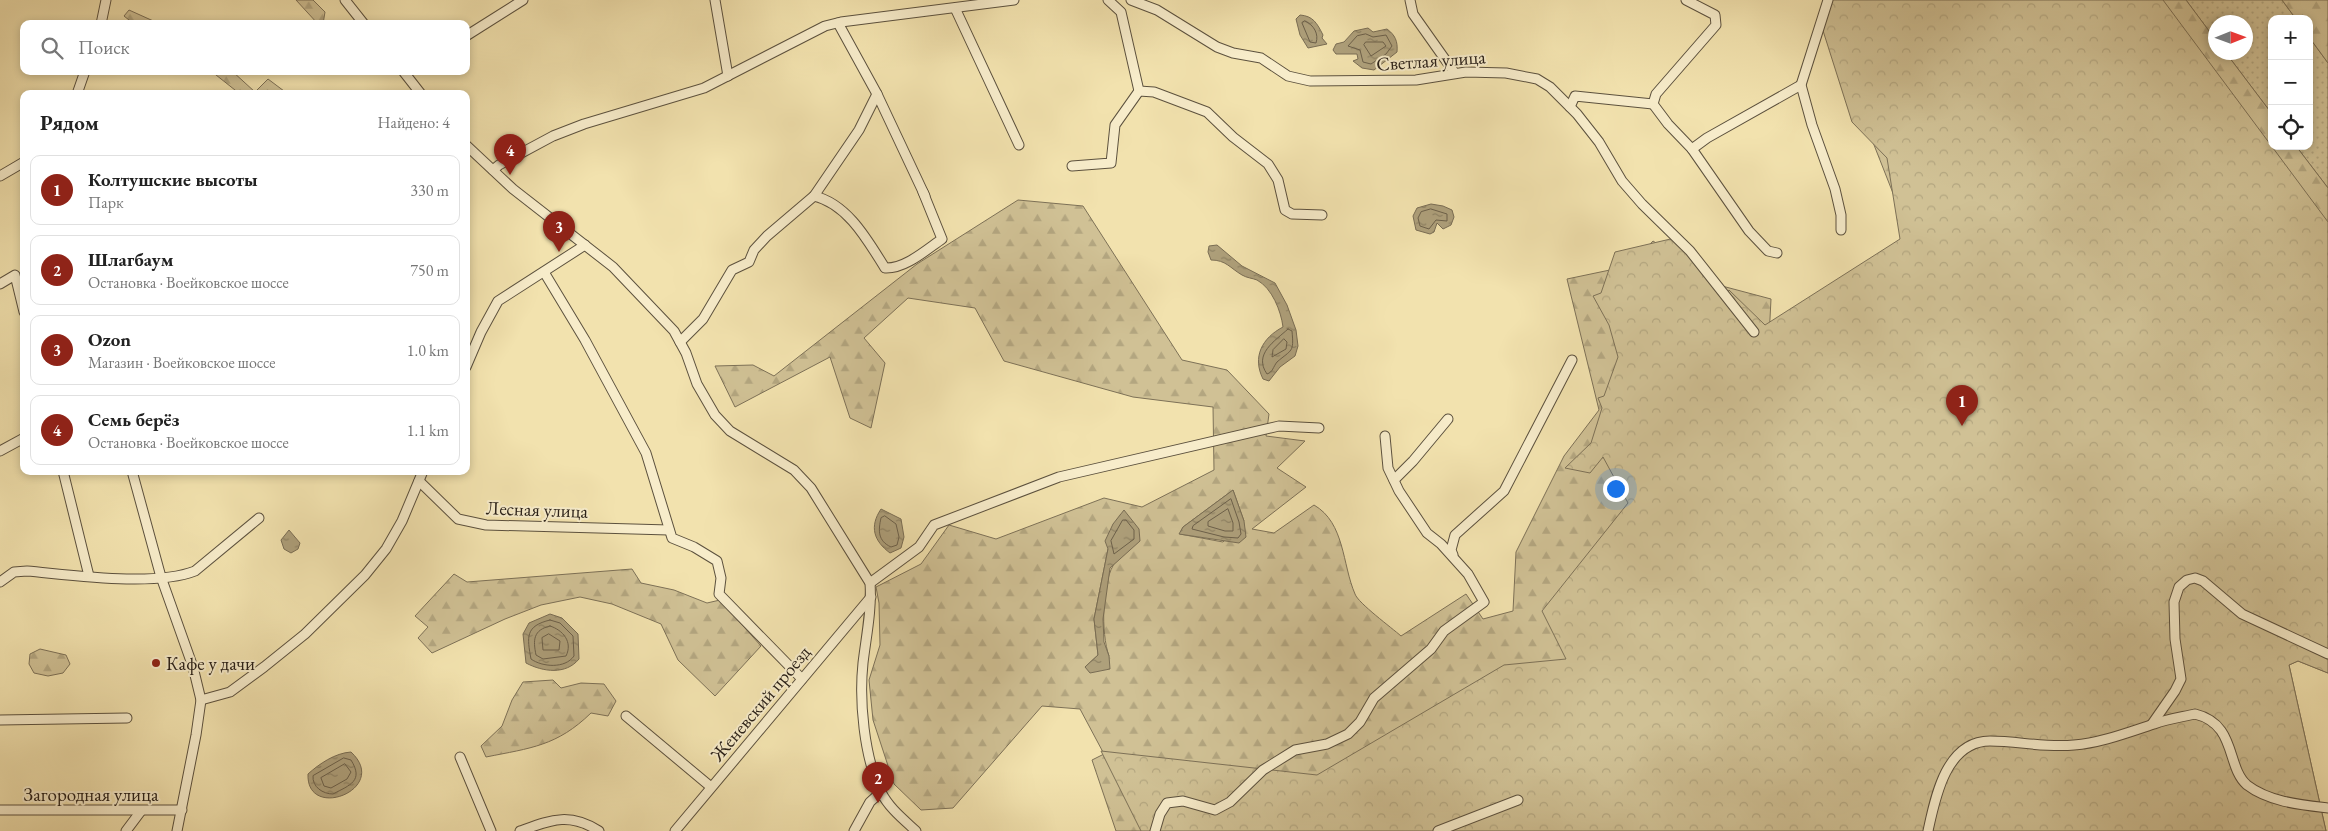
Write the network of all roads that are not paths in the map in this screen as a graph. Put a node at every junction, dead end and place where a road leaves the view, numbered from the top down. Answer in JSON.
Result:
{"nodes":[{"id":1,"x":106,"y":0,"type":"edge"},
{"id":2,"x":345,"y":0,"type":"edge"},
{"id":3,"x":523,"y":0,"type":"edge"},
{"id":4,"x":715,"y":0,"type":"edge"},
{"id":5,"x":1014,"y":0,"type":"edge"},
{"id":6,"x":1108,"y":0,"type":"edge"},
{"id":7,"x":1129,"y":0,"type":"edge"},
{"id":8,"x":1410,"y":0,"type":"edge"},
{"id":9,"x":1686,"y":0,"type":"edge"},
{"id":10,"x":1828,"y":0,"type":"edge"},
{"id":11,"x":955,"y":8,"type":"junction"},
{"id":12,"x":1121,"y":12,"type":"junction"},
{"id":13,"x":102,"y":20,"type":"edge"},
{"id":14,"x":361,"y":20,"type":"edge"},
{"id":15,"x":838,"y":23,"type":"junction"},
{"id":16,"x":470,"y":33,"type":"edge"},
{"id":17,"x":1454,"y":72,"type":"junction"},
{"id":18,"x":84,"y":75,"type":"edge"},
{"id":19,"x":409,"y":75,"type":"edge"},
{"id":20,"x":728,"y":76,"type":"junction"},
{"id":21,"x":1801,"y":85,"type":"junction"},
{"id":22,"x":78,"y":90,"type":"edge"},
{"id":23,"x":418,"y":90,"type":"edge"},
{"id":24,"x":1139,"y":91,"type":"junction"},
{"id":25,"x":877,"y":94,"type":"junction"},
{"id":26,"x":1653,"y":104,"type":"junction"},
{"id":27,"x":1570,"y":107,"type":"junction"},
{"id":28,"x":1019,"y":145,"type":"dead end"},
{"id":29,"x":470,"y":149,"type":"edge"},
{"id":30,"x":1692,"y":149,"type":"junction"},
{"id":31,"x":20,"y":164,"type":"edge"},
{"id":32,"x":1072,"y":166,"type":"dead end"},
{"id":33,"x":493,"y":170,"type":"junction"},
{"id":34,"x":0,"y":176,"type":"edge"},
{"id":35,"x":814,"y":196,"type":"junction"},
{"id":36,"x":1322,"y":215,"type":"dead end"},
{"id":37,"x":1841,"y":230,"type":"dead end"},
{"id":38,"x":585,"y":245,"type":"junction"},
{"id":39,"x":1777,"y":253,"type":"dead end"},
{"id":40,"x":544,"y":272,"type":"junction"},
{"id":41,"x":0,"y":284,"type":"edge"},
{"id":42,"x":20,"y":296,"type":"edge"},
{"id":43,"x":1754,"y":332,"type":"dead end"},
{"id":44,"x":680,"y":342,"type":"junction"},
{"id":45,"x":470,"y":358,"type":"edge"},
{"id":46,"x":1572,"y":360,"type":"dead end"},
{"id":47,"x":1448,"y":419,"type":"dead end"},
{"id":48,"x":1319,"y":428,"type":"dead end"},
{"id":49,"x":1385,"y":436,"type":"dead end"},
{"id":50,"x":20,"y":440,"type":"edge"},
{"id":51,"x":0,"y":452,"type":"edge"},
{"id":52,"x":64,"y":475,"type":"edge"},
{"id":53,"x":133,"y":475,"type":"edge"},
{"id":54,"x":421,"y":475,"type":"edge"},
{"id":55,"x":1394,"y":480,"type":"junction"},
{"id":56,"x":419,"y":481,"type":"junction"},
{"id":57,"x":259,"y":518,"type":"dead end"},
{"id":58,"x":669,"y":530,"type":"junction"},
{"id":59,"x":1453,"y":556,"type":"junction"},
{"id":60,"x":89,"y":576,"type":"junction"},
{"id":61,"x":161,"y":576,"type":"junction"},
{"id":62,"x":0,"y":582,"type":"edge"},
{"id":63,"x":870,"y":583,"type":"junction"},
{"id":64,"x":871,"y":597,"type":"junction"},
{"id":65,"x":2328,"y":654,"type":"edge"},
{"id":66,"x":802,"y":679,"type":"junction"},
{"id":67,"x":201,"y":700,"type":"junction"},
{"id":68,"x":626,"y":716,"type":"dead end"},
{"id":69,"x":127,"y":718,"type":"dead end"},
{"id":70,"x":0,"y":720,"type":"edge"},
{"id":71,"x":2152,"y":724,"type":"junction"},
{"id":72,"x":460,"y":757,"type":"dead end"},
{"id":73,"x":711,"y":787,"type":"junction"},
{"id":74,"x":881,"y":792,"type":"junction"},
{"id":75,"x":1518,"y":800,"type":"dead end"},
{"id":76,"x":2324,"y":807,"type":"edge"},
{"id":77,"x":0,"y":810,"type":"edge"},
{"id":78,"x":182,"y":810,"type":"junction"},
{"id":79,"x":141,"y":811,"type":"junction"},
{"id":80,"x":126,"y":831,"type":"edge"},
{"id":81,"x":177,"y":831,"type":"edge"},
{"id":82,"x":491,"y":831,"type":"edge"},
{"id":83,"x":520,"y":831,"type":"edge"},
{"id":84,"x":599,"y":831,"type":"edge"},
{"id":85,"x":675,"y":831,"type":"edge"},
{"id":86,"x":854,"y":831,"type":"edge"},
{"id":87,"x":916,"y":831,"type":"edge"},
{"id":88,"x":1155,"y":831,"type":"edge"},
{"id":89,"x":1438,"y":831,"type":"edge"},
{"id":90,"x":1928,"y":831,"type":"edge"}],
"edges":[{"from":1,"to":13,"type":"street"},
{"from":2,"to":14,"type":"street"},
{"from":3,"to":16,"type":"street"},
{"from":4,"to":20,"type":"street"},
{"from":5,"to":11,"type":"street"},
{"from":6,"to":12,"type":"street"},
{"from":7,"to":12,"type":"street"},
{"from":7,"to":17,"type":"street","name":"Светлая улица"},
{"from":8,"to":17,"type":"street"},
{"from":9,"to":26,"type":"street"},
{"from":10,"to":21,"type":"street"},
{"from":11,"to":15,"type":"street"},
{"from":11,"to":28,"type":"street"},
{"from":12,"to":24,"type":"street"},
{"from":15,"to":20,"type":"street"},
{"from":15,"to":25,"type":"street"},
{"from":17,"to":27,"type":"street","name":"Светлая улица"},
{"from":18,"to":22,"type":"street"},
{"from":19,"to":23,"type":"street"},
{"from":20,"to":33,"type":"street"},
{"from":21,"to":30,"type":"street"},
{"from":21,"to":37,"type":"street"},
{"from":24,"to":32,"type":"street"},
{"from":24,"to":36,"type":"street"},
{"from":25,"to":35,"type":"street"},
{"from":25,"to":35,"type":"street"},
{"from":26,"to":27,"type":"street"},
{"from":26,"to":30,"type":"street"},
{"from":27,"to":43,"type":"street","name":"Светлая улица"},
{"from":29,"to":33,"type":"street"},
{"from":30,"to":39,"type":"street"},
{"from":31,"to":34,"type":"street"},
{"from":33,"to":38,"type":"street"},
{"from":35,"to":44,"type":"street"},
{"from":38,"to":40,"type":"street"},
{"from":38,"to":44,"type":"street"},
{"from":40,"to":45,"type":"street"},
{"from":40,"to":58,"type":"street"},
{"from":41,"to":42,"type":"street"},
{"from":44,"to":63,"type":"street"},
{"from":46,"to":59,"type":"street"},
{"from":47,"to":55,"type":"street"},
{"from":48,"to":63,"type":"street"},
{"from":49,"to":55,"type":"street"},
{"from":50,"to":51,"type":"street"},
{"from":52,"to":60,"type":"street"},
{"from":53,"to":61,"type":"street"},
{"from":54,"to":56,"type":"street"},
{"from":55,"to":59,"type":"street"},
{"from":56,"to":58,"type":"street","name":"Лесная улица"},
{"from":56,"to":67,"type":"street"},
{"from":57,"to":61,"type":"street"},
{"from":58,"to":66,"type":"street"},
{"from":59,"to":88,"type":"street"},
{"from":60,"to":61,"type":"street"},
{"from":60,"to":62,"type":"street"},
{"from":61,"to":67,"type":"street"},
{"from":63,"to":64,"type":"street"},
{"from":64,"to":66,"type":"street","name":"Женевский проезд"},
{"from":64,"to":74,"type":"street"},
{"from":65,"to":71,"type":"street"},
{"from":66,"to":73,"type":"street","name":"Женевский проезд"},
{"from":67,"to":78,"type":"street"},
{"from":68,"to":73,"type":"street"},
{"from":69,"to":70,"type":"street"},
{"from":71,"to":76,"type":"street"},
{"from":71,"to":90,"type":"street"},
{"from":72,"to":82,"type":"street"},
{"from":73,"to":85,"type":"street","name":"Женевский проезд"},
{"from":74,"to":86,"type":"street"},
{"from":74,"to":87,"type":"street"},
{"from":75,"to":89,"type":"street"},
{"from":77,"to":79,"type":"street","name":"Загородная улица"},
{"from":78,"to":79,"type":"street","name":"Загородная улица"},
{"from":78,"to":81,"type":"street"},
{"from":79,"to":80,"type":"street"},
{"from":83,"to":84,"type":"street"}]}
